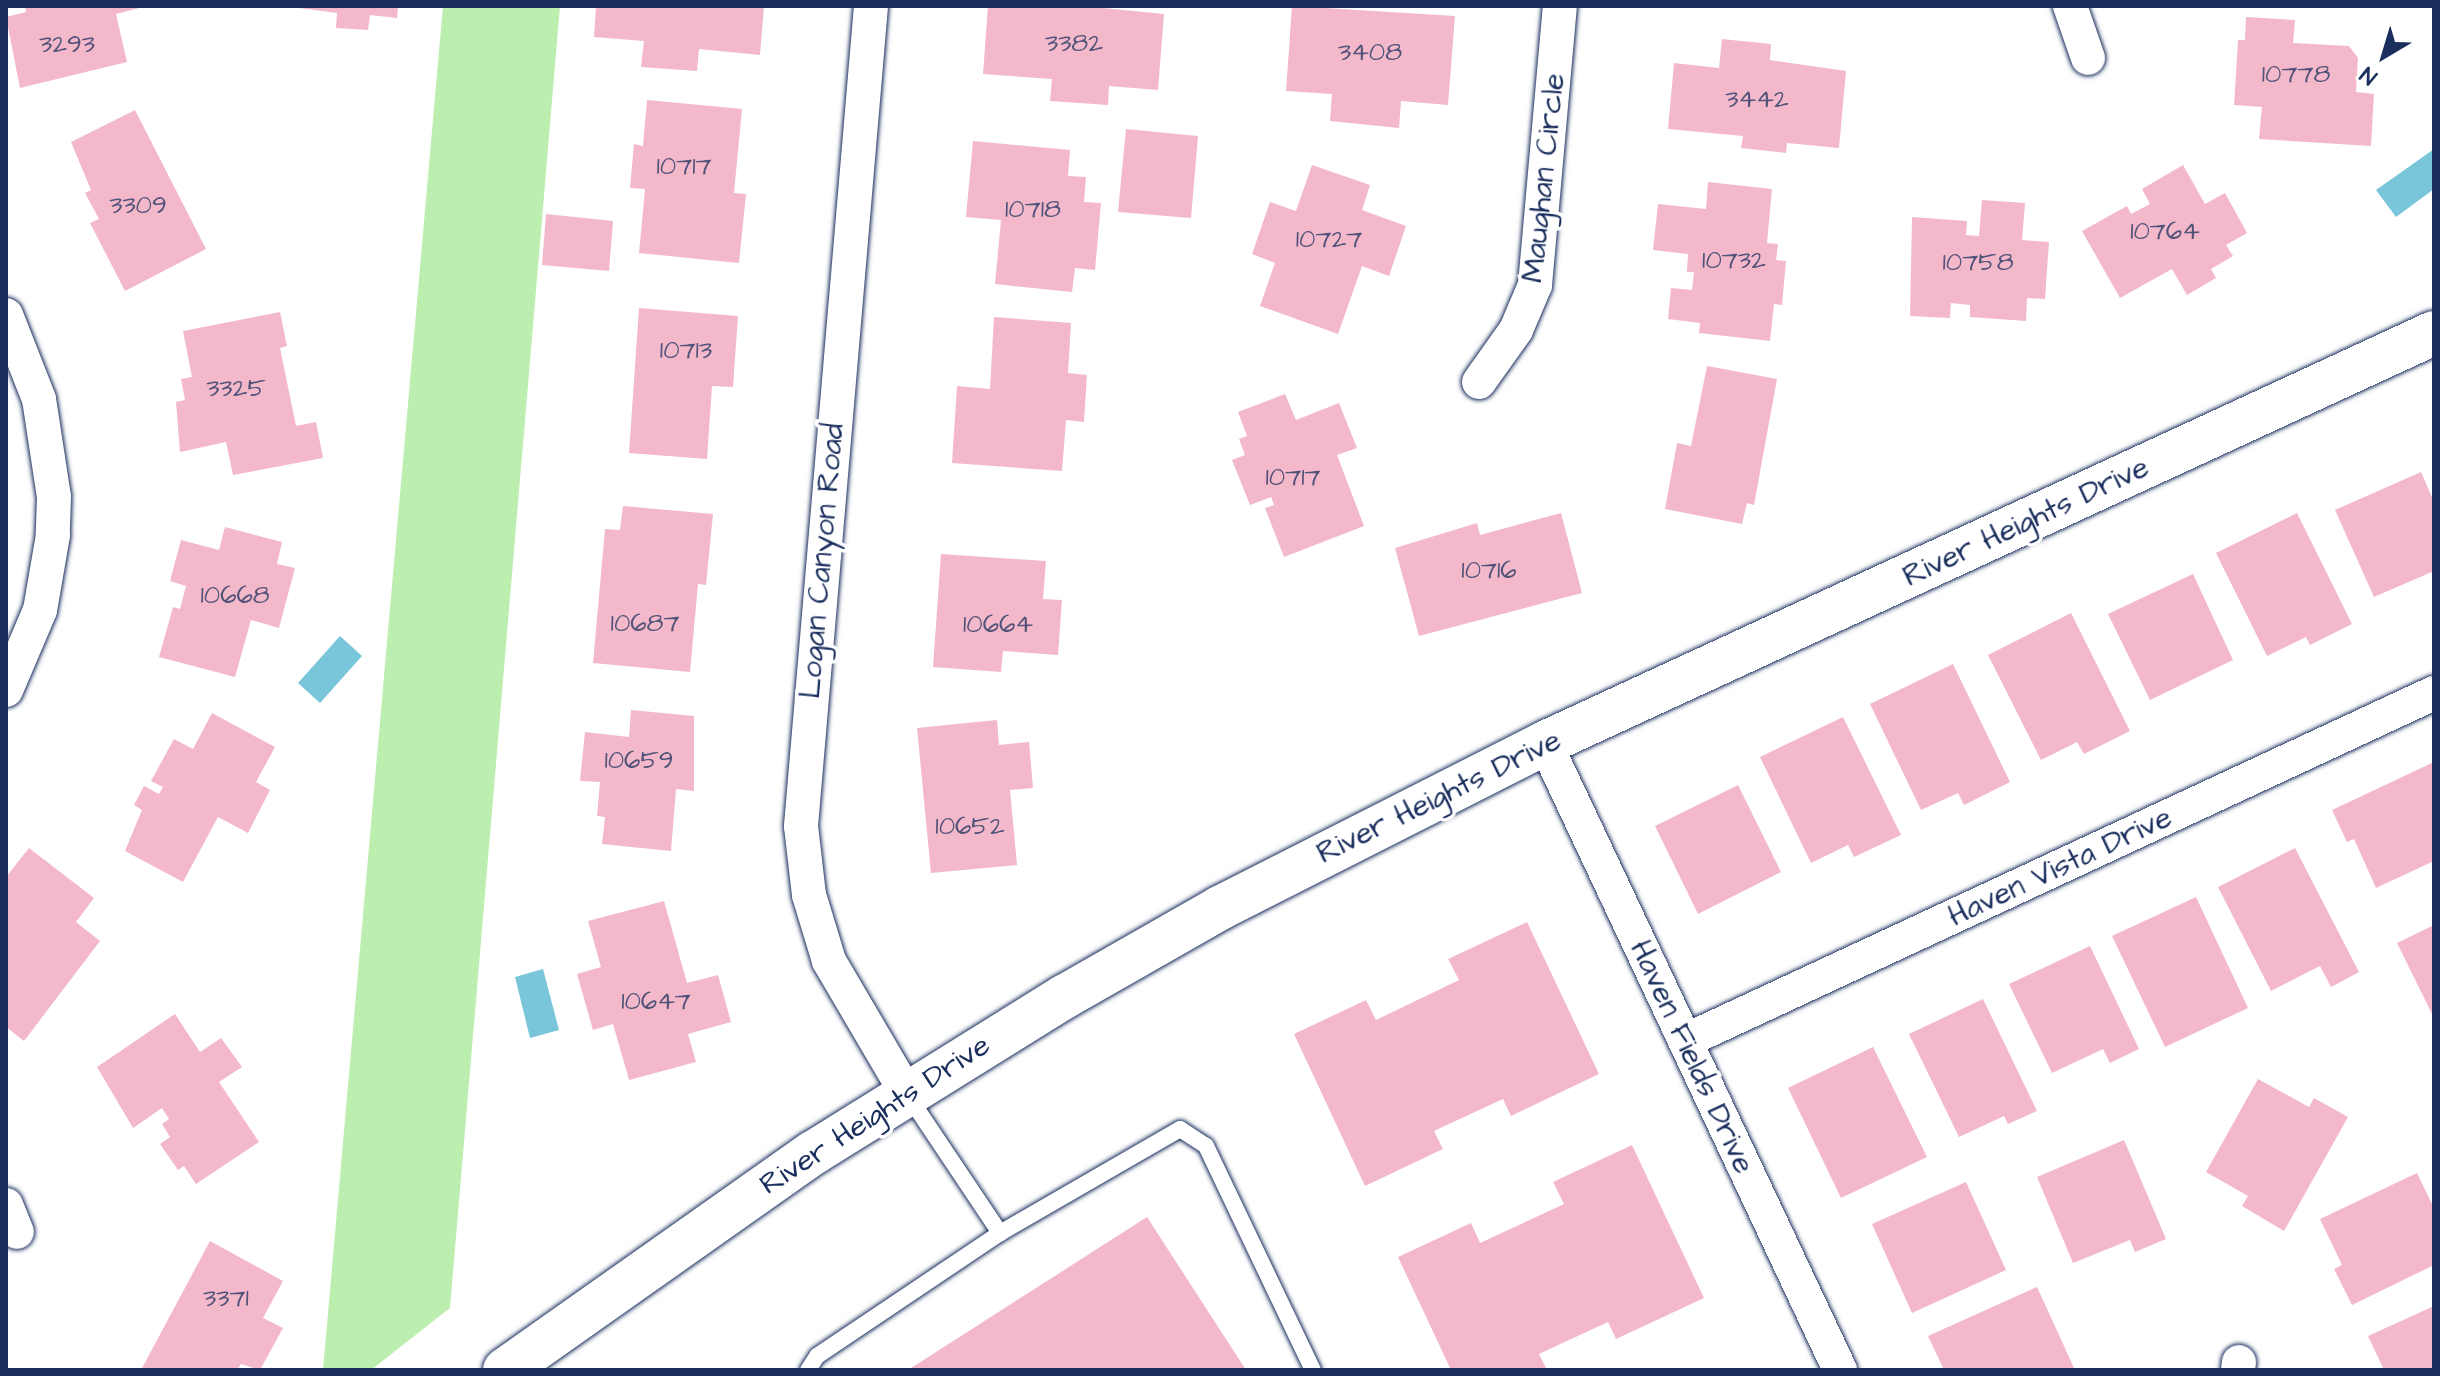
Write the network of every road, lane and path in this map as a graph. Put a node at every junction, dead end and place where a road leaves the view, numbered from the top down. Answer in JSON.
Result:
{"nodes":[{"id":1,"x":871,"y":6,"type":"edge"},
{"id":2,"x":1560,"y":6,"type":"edge"},
{"id":3,"x":2070,"y":6,"type":"edge"},
{"id":4,"x":2088,"y":58,"type":"dead end"},
{"id":5,"x":6,"y":315,"type":"edge"},
{"id":6,"x":2434,"y":333,"type":"edge"},
{"id":7,"x":1479,"y":382,"type":"dead end"},
{"id":8,"x":6,"y":690,"type":"edge"},
{"id":9,"x":2434,"y":693,"type":"edge"},
{"id":10,"x":1545,"y":743,"type":"junction"},
{"id":11,"x":1685,"y":1041,"type":"junction"},
{"id":12,"x":906,"y":1092,"type":"junction"},
{"id":13,"x":1000,"y":1233,"type":"junction"},
{"id":14,"x":527,"y":1363,"type":"edge"},
{"id":15,"x":808,"y":1370,"type":"edge"},
{"id":16,"x":1313,"y":1370,"type":"edge"},
{"id":17,"x":1840,"y":1370,"type":"edge"}],
"edges":[{"from":1,"to":12,"type":"street","name":"Logan Canyon Road"},
{"from":2,"to":7,"type":"street","name":"Maughan Circle"},
{"from":3,"to":4,"type":"street"},
{"from":5,"to":8,"type":"street"},
{"from":6,"to":10,"type":"street","name":"River Heights Drive"},
{"from":9,"to":11,"type":"street","name":"Haven Vista Drive"},
{"from":10,"to":11,"type":"street","name":"Haven Fields Drive"},
{"from":10,"to":12,"type":"street","name":"River Heights Drive"},
{"from":11,"to":17,"type":"street","name":"Haven Fields Drive"},
{"from":12,"to":13,"type":"lane"},
{"from":12,"to":14,"type":"street","name":"River Heights Drive"},
{"from":13,"to":15,"type":"lane"},
{"from":13,"to":16,"type":"lane"}]}
